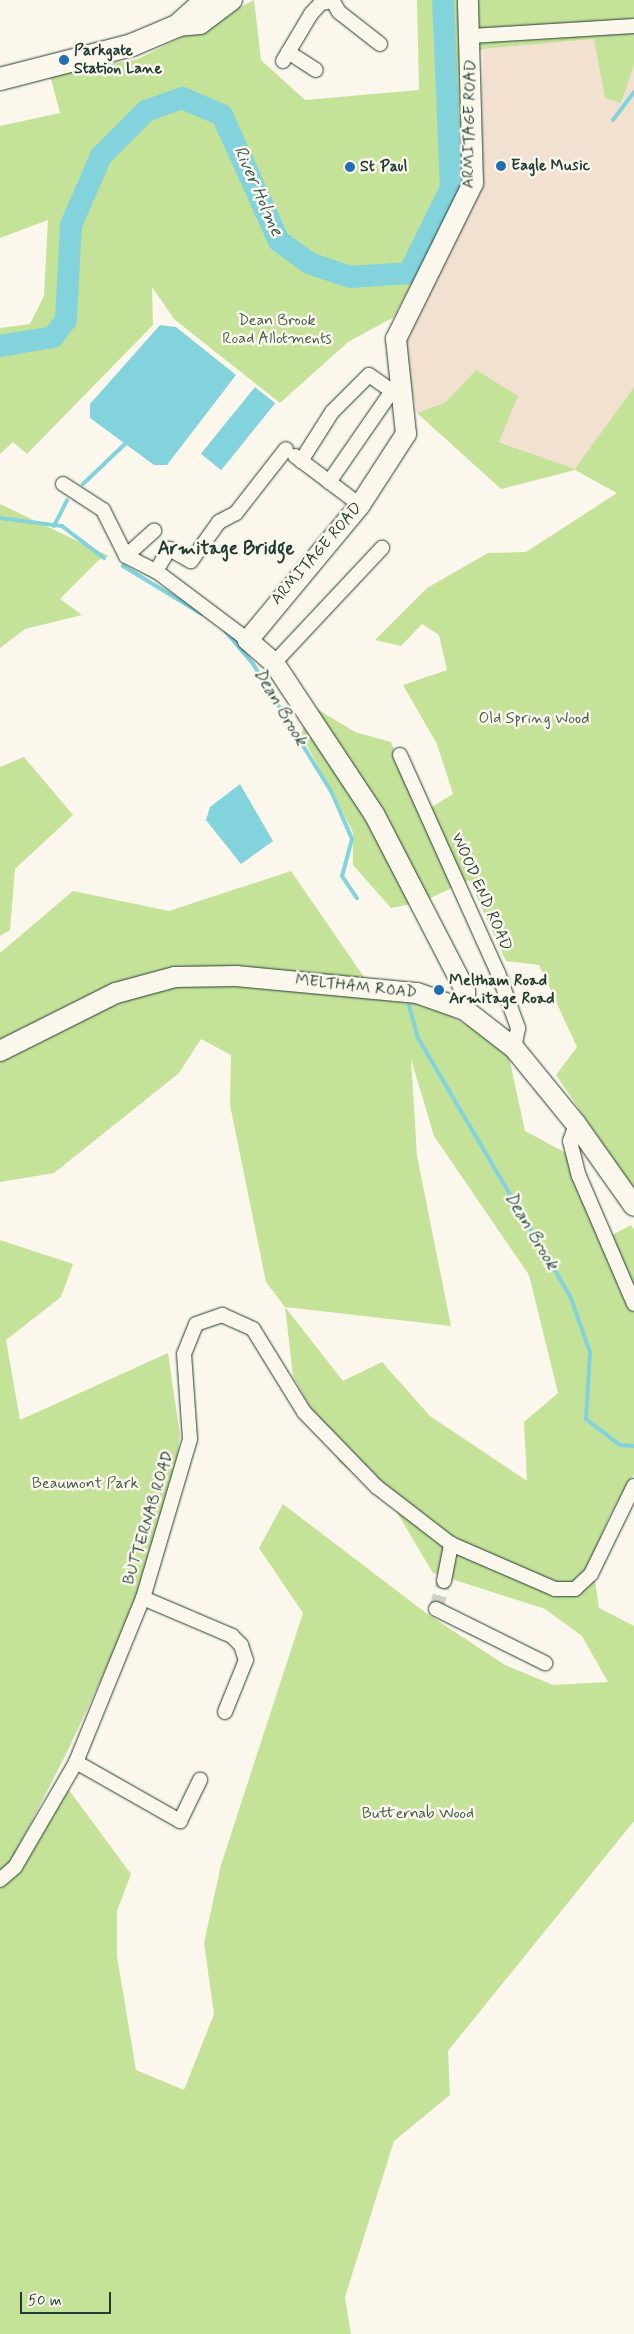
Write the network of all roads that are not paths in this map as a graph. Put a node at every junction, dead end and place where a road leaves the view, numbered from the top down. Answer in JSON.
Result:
{"nodes":[{"id":1,"x":206,"y":0,"type":"edge"},
{"id":2,"x":232,"y":0,"type":"edge"},
{"id":3,"x":468,"y":0,"type":"edge"},
{"id":4,"x":332,"y":1,"type":"edge"},
{"id":5,"x":178,"y":26,"type":"junction"},
{"id":6,"x":634,"y":26,"type":"edge"},
{"id":7,"x":471,"y":36,"type":"junction"},
{"id":8,"x":380,"y":44,"type":"dead end"},
{"id":9,"x":0,"y":69,"type":"edge"},
{"id":10,"x":316,"y":70,"type":"dead end"},
{"id":11,"x":34,"y":71,"type":"junction"},
{"id":12,"x":0,"y":79,"type":"edge"},
{"id":13,"x":398,"y":391,"type":"junction"},
{"id":14,"x":301,"y":460,"type":"junction"},
{"id":15,"x":329,"y":482,"type":"junction"},
{"id":16,"x":63,"y":484,"type":"dead end"},
{"id":17,"x":360,"y":505,"type":"junction"},
{"id":18,"x":154,"y":531,"type":"dead end"},
{"id":19,"x":382,"y":548,"type":"dead end"},
{"id":20,"x":126,"y":556,"type":"junction"},
{"id":21,"x":156,"y":571,"type":"junction"},
{"id":22,"x":248,"y":640,"type":"junction"},
{"id":23,"x":274,"y":663,"type":"junction"},
{"id":24,"x":400,"y":755,"type":"dead end"},
{"id":25,"x":465,"y":1010,"type":"junction"},
{"id":26,"x":514,"y":1048,"type":"junction"},
{"id":27,"x":0,"y":1051,"type":"edge"},
{"id":28,"x":576,"y":1124,"type":"junction"},
{"id":29,"x":634,"y":1206,"type":"edge"},
{"id":30,"x":634,"y":1304,"type":"edge"},
{"id":31,"x":634,"y":1486,"type":"edge"},
{"id":32,"x":451,"y":1544,"type":"junction"},
{"id":33,"x":444,"y":1581,"type":"tunnel mouth"},
{"id":34,"x":143,"y":1598,"type":"junction"},
{"id":35,"x":436,"y":1609,"type":"dead end"},
{"id":36,"x":545,"y":1663,"type":"dead end"},
{"id":37,"x":224,"y":1712,"type":"dead end"},
{"id":38,"x":76,"y":1762,"type":"junction"},
{"id":39,"x":200,"y":1780,"type":"dead end"},
{"id":40,"x":0,"y":1880,"type":"edge"}],
"edges":[{"from":1,"to":5,"type":"main road"},
{"from":2,"to":5,"type":"main road"},
{"from":3,"to":7,"type":"main road","name":"ARMITAGE ROAD"},
{"from":4,"to":8,"type":"street"},
{"from":4,"to":10,"type":"street"},
{"from":5,"to":11,"type":"main road"},
{"from":6,"to":7,"type":"street"},
{"from":7,"to":13,"type":"main road","name":"ARMITAGE ROAD"},
{"from":9,"to":11,"type":"street"},
{"from":11,"to":12,"type":"main road"},
{"from":13,"to":14,"type":"street"},
{"from":13,"to":15,"type":"street"},
{"from":13,"to":17,"type":"main road","name":"ARMITAGE ROAD"},
{"from":14,"to":15,"type":"street"},
{"from":14,"to":21,"type":"street"},
{"from":15,"to":17,"type":"street"},
{"from":16,"to":20,"type":"street"},
{"from":17,"to":22,"type":"main road","name":"ARMITAGE ROAD"},
{"from":18,"to":20,"type":"street"},
{"from":19,"to":23,"type":"street"},
{"from":20,"to":21,"type":"street"},
{"from":21,"to":22,"type":"street"},
{"from":22,"to":23,"type":"main road"},
{"from":23,"to":25,"type":"main road"},
{"from":24,"to":26,"type":"street","name":"WOOD END ROAD"},
{"from":25,"to":26,"type":"main road","name":"MELTHAM ROAD"},
{"from":25,"to":27,"type":"main road","name":"MELTHAM ROAD"},
{"from":26,"to":28,"type":"main road","name":"MELTHAM ROAD"},
{"from":28,"to":29,"type":"main road","name":"MELTHAM ROAD"},
{"from":28,"to":30,"type":"street"},
{"from":31,"to":32,"type":"street","name":"BUTTERNAB ROAD"},
{"from":32,"to":33,"type":"street"},
{"from":32,"to":34,"type":"street","name":"BUTTERNAB ROAD"},
{"from":34,"to":37,"type":"street"},
{"from":34,"to":38,"type":"street","name":"BUTTERNAB ROAD"},
{"from":35,"to":36,"type":"street"},
{"from":38,"to":39,"type":"street"},
{"from":38,"to":40,"type":"street","name":"BUTTERNAB ROAD"}]}
